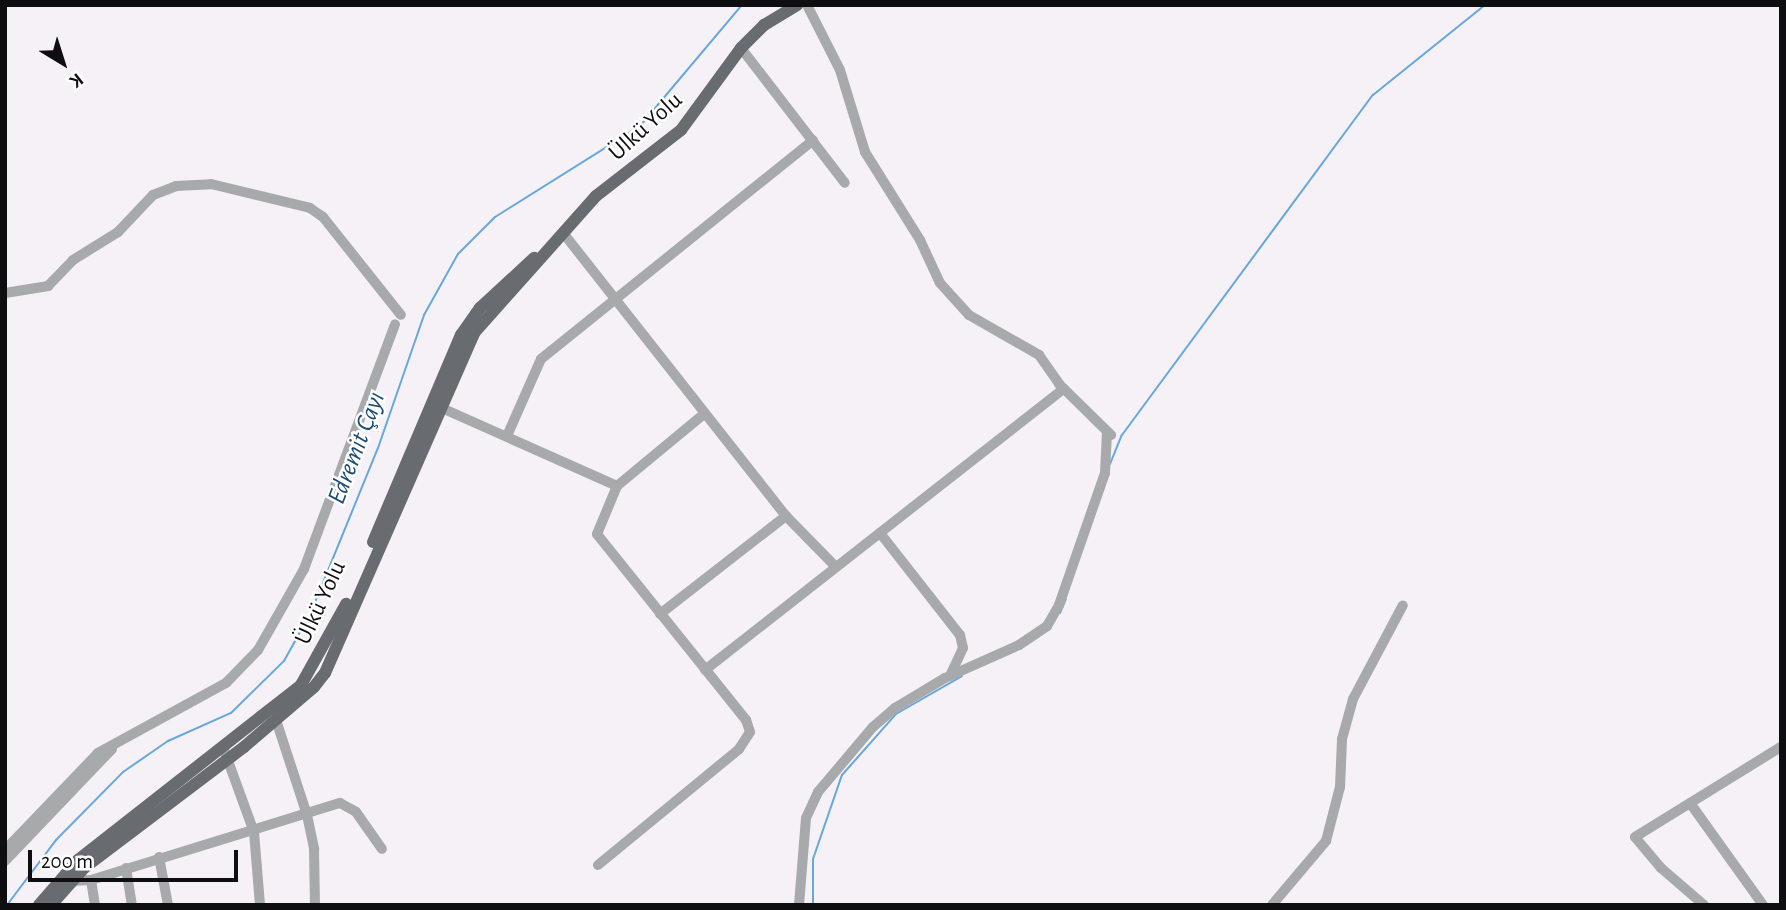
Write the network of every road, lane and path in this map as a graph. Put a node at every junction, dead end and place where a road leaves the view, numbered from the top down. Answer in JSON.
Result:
{"nodes":[{"id":1,"x":797,"y":5,"type":"edge"},
{"id":2,"x":807,"y":5,"type":"edge"},
{"id":3,"x":741,"y":48,"type":"junction"},
{"id":4,"x":813,"y":140,"type":"junction"},
{"id":5,"x":845,"y":183,"type":"dead end"},
{"id":6,"x":564,"y":234,"type":"junction"},
{"id":7,"x":5,"y":293,"type":"edge"},
{"id":8,"x":615,"y":299,"type":"junction"},
{"id":9,"x":401,"y":315,"type":"dead end"},
{"id":10,"x":395,"y":324,"type":"dead end"},
{"id":11,"x":1064,"y":389,"type":"junction"},
{"id":12,"x":435,"y":406,"type":"junction"},
{"id":13,"x":704,"y":414,"type":"junction"},
{"id":14,"x":507,"y":436,"type":"junction"},
{"id":15,"x":617,"y":486,"type":"junction"},
{"id":16,"x":786,"y":516,"type":"junction"},
{"id":17,"x":880,"y":533,"type":"junction"},
{"id":18,"x":836,"y":567,"type":"junction"},
{"id":19,"x":1403,"y":605,"type":"dead end"},
{"id":20,"x":660,"y":614,"type":"junction"},
{"id":21,"x":705,"y":670,"type":"junction"},
{"id":22,"x":950,"y":676,"type":"junction"},
{"id":23,"x":276,"y":720,"type":"junction"},
{"id":24,"x":1781,"y":747,"type":"edge"},
{"id":25,"x":226,"y":753,"type":"junction"},
{"id":26,"x":1690,"y":803,"type":"junction"},
{"id":27,"x":307,"y":815,"type":"junction"},
{"id":28,"x":254,"y":832,"type":"junction"},
{"id":29,"x":382,"y":849,"type":"dead end"},
{"id":30,"x":6,"y":853,"type":"edge"},
{"id":31,"x":159,"y":857,"type":"junction"},
{"id":32,"x":598,"y":865,"type":"dead end"},
{"id":33,"x":125,"y":868,"type":"junction"},
{"id":34,"x":65,"y":879,"type":"junction"},
{"id":35,"x":91,"y":880,"type":"junction"},
{"id":36,"x":39,"y":905,"type":"edge"},
{"id":37,"x":51,"y":905,"type":"edge"},
{"id":38,"x":95,"y":905,"type":"edge"},
{"id":39,"x":132,"y":905,"type":"edge"},
{"id":40,"x":168,"y":905,"type":"edge"},
{"id":41,"x":260,"y":905,"type":"edge"},
{"id":42,"x":316,"y":905,"type":"edge"},
{"id":43,"x":799,"y":905,"type":"edge"},
{"id":44,"x":1272,"y":905,"type":"edge"},
{"id":45,"x":1704,"y":905,"type":"edge"},
{"id":46,"x":1763,"y":905,"type":"edge"}],
"edges":[{"from":1,"to":3,"type":"main road","name":"Ülkü Yolu"},
{"from":2,"to":11,"type":"street"},
{"from":3,"to":4,"type":"street"},
{"from":3,"to":6,"type":"main road","name":"Ülkü Yolu"},
{"from":4,"to":5,"type":"street"},
{"from":4,"to":8,"type":"street"},
{"from":6,"to":8,"type":"street"},
{"from":6,"to":12,"type":"main road","name":"Ülkü Yolu"},
{"from":7,"to":9,"type":"street"},
{"from":8,"to":13,"type":"street"},
{"from":8,"to":14,"type":"street"},
{"from":10,"to":30,"type":"street"},
{"from":11,"to":17,"type":"street"},
{"from":11,"to":22,"type":"street"},
{"from":12,"to":14,"type":"street"},
{"from":12,"to":23,"type":"main road","name":"Ülkü Yolu"},
{"from":12,"to":25,"type":"main road","name":"Ülkü Yolu"},
{"from":13,"to":15,"type":"street"},
{"from":13,"to":16,"type":"street"},
{"from":14,"to":15,"type":"street"},
{"from":15,"to":20,"type":"street"},
{"from":16,"to":18,"type":"street"},
{"from":16,"to":20,"type":"street"},
{"from":17,"to":18,"type":"street"},
{"from":17,"to":22,"type":"street"},
{"from":18,"to":21,"type":"street"},
{"from":19,"to":44,"type":"street"},
{"from":20,"to":21,"type":"street"},
{"from":21,"to":32,"type":"street"},
{"from":22,"to":43,"type":"street"},
{"from":23,"to":25,"type":"main road","name":"Ülkü Yolu"},
{"from":23,"to":27,"type":"street"},
{"from":24,"to":26,"type":"street"},
{"from":25,"to":28,"type":"street"},
{"from":25,"to":34,"type":"main road","name":"Ülkü Yolu"},
{"from":26,"to":45,"type":"street"},
{"from":26,"to":46,"type":"street"},
{"from":27,"to":28,"type":"street"},
{"from":27,"to":29,"type":"street"},
{"from":27,"to":42,"type":"street"},
{"from":28,"to":31,"type":"street"},
{"from":28,"to":41,"type":"street"},
{"from":31,"to":33,"type":"street"},
{"from":31,"to":40,"type":"street"},
{"from":33,"to":35,"type":"street"},
{"from":33,"to":39,"type":"street"},
{"from":34,"to":35,"type":"street"},
{"from":34,"to":36,"type":"main road","name":"Ülkü Yolu"},
{"from":34,"to":37,"type":"main road","name":"Ülkü Yolu"},
{"from":35,"to":38,"type":"street"}]}
